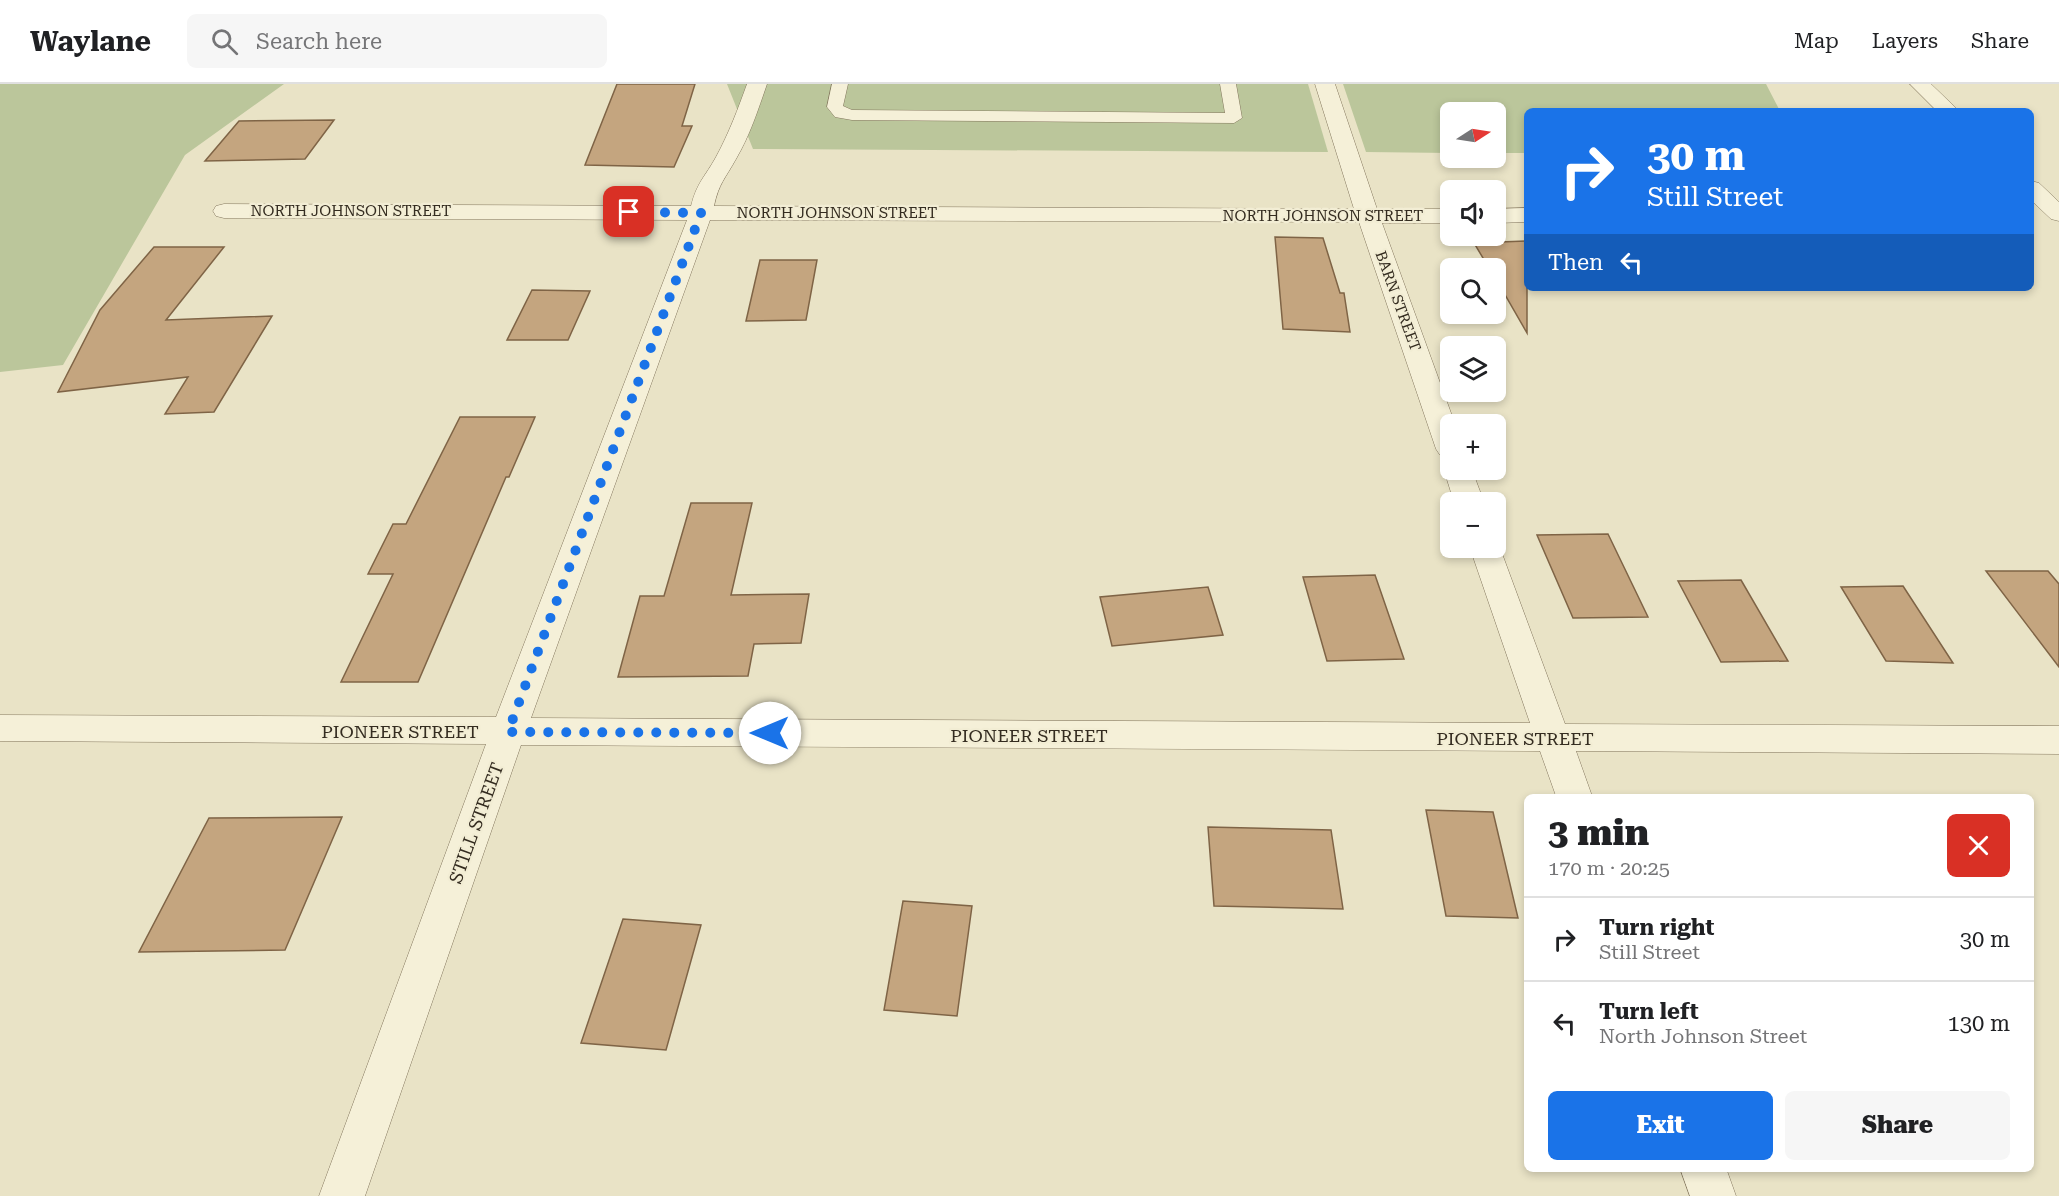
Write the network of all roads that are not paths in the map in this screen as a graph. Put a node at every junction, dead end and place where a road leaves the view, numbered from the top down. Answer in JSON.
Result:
{"nodes":[{"id":1,"x":757,"y":84,"type":"edge"},
{"id":2,"x":840,"y":84,"type":"edge"},
{"id":3,"x":1228,"y":84,"type":"edge"},
{"id":4,"x":1325,"y":84,"type":"edge"},
{"id":5,"x":1920,"y":84,"type":"edge"},
{"id":6,"x":1946,"y":108,"type":"edge"},
{"id":7,"x":2034,"y":191,"type":"edge"},
{"id":8,"x":224,"y":211,"type":"dead end"},
{"id":9,"x":701,"y":213,"type":"junction"},
{"id":10,"x":2034,"y":213,"type":"edge"},
{"id":11,"x":2059,"y":213,"type":"edge"},
{"id":12,"x":1524,"y":215,"type":"edge"},
{"id":13,"x":1368,"y":216,"type":"junction"},
{"id":14,"x":1440,"y":216,"type":"edge"},
{"id":15,"x":1506,"y":216,"type":"edge"},
{"id":16,"x":1440,"y":421,"type":"edge"},
{"id":17,"x":1489,"y":558,"type":"edge"},
{"id":18,"x":0,"y":728,"type":"edge"},
{"id":19,"x":508,"y":732,"type":"junction"},
{"id":20,"x":1553,"y":738,"type":"junction"},
{"id":21,"x":2059,"y":740,"type":"edge"},
{"id":22,"x":1573,"y":794,"type":"edge"},
{"id":23,"x":1704,"y":1172,"type":"edge"},
{"id":24,"x":342,"y":1196,"type":"edge"},
{"id":25,"x":1713,"y":1196,"type":"edge"}],
"edges":[{"from":1,"to":9,"type":"street","name":"STILL STREET"},
{"from":2,"to":3,"type":"lane"},
{"from":4,"to":13,"type":"street","name":"BARN STREET"},
{"from":5,"to":6,"type":"street"},
{"from":7,"to":11,"type":"street"},
{"from":8,"to":9,"type":"street","name":"NORTH JOHNSON STREET"},
{"from":9,"to":13,"type":"street","name":"NORTH JOHNSON STREET"},
{"from":9,"to":19,"type":"street","name":"STILL STREET"},
{"from":10,"to":11,"type":"street"},
{"from":12,"to":15,"type":"street"},
{"from":13,"to":14,"type":"street","name":"NORTH JOHNSON STREET"},
{"from":13,"to":16,"type":"street","name":"BARN STREET"},
{"from":17,"to":20,"type":"street"},
{"from":18,"to":19,"type":"street","name":"PIONEER STREET"},
{"from":19,"to":20,"type":"street","name":"PIONEER STREET"},
{"from":19,"to":24,"type":"street","name":"STILL STREET"},
{"from":20,"to":21,"type":"street","name":"PIONEER STREET"},
{"from":20,"to":22,"type":"street"},
{"from":23,"to":25,"type":"street"}]}
